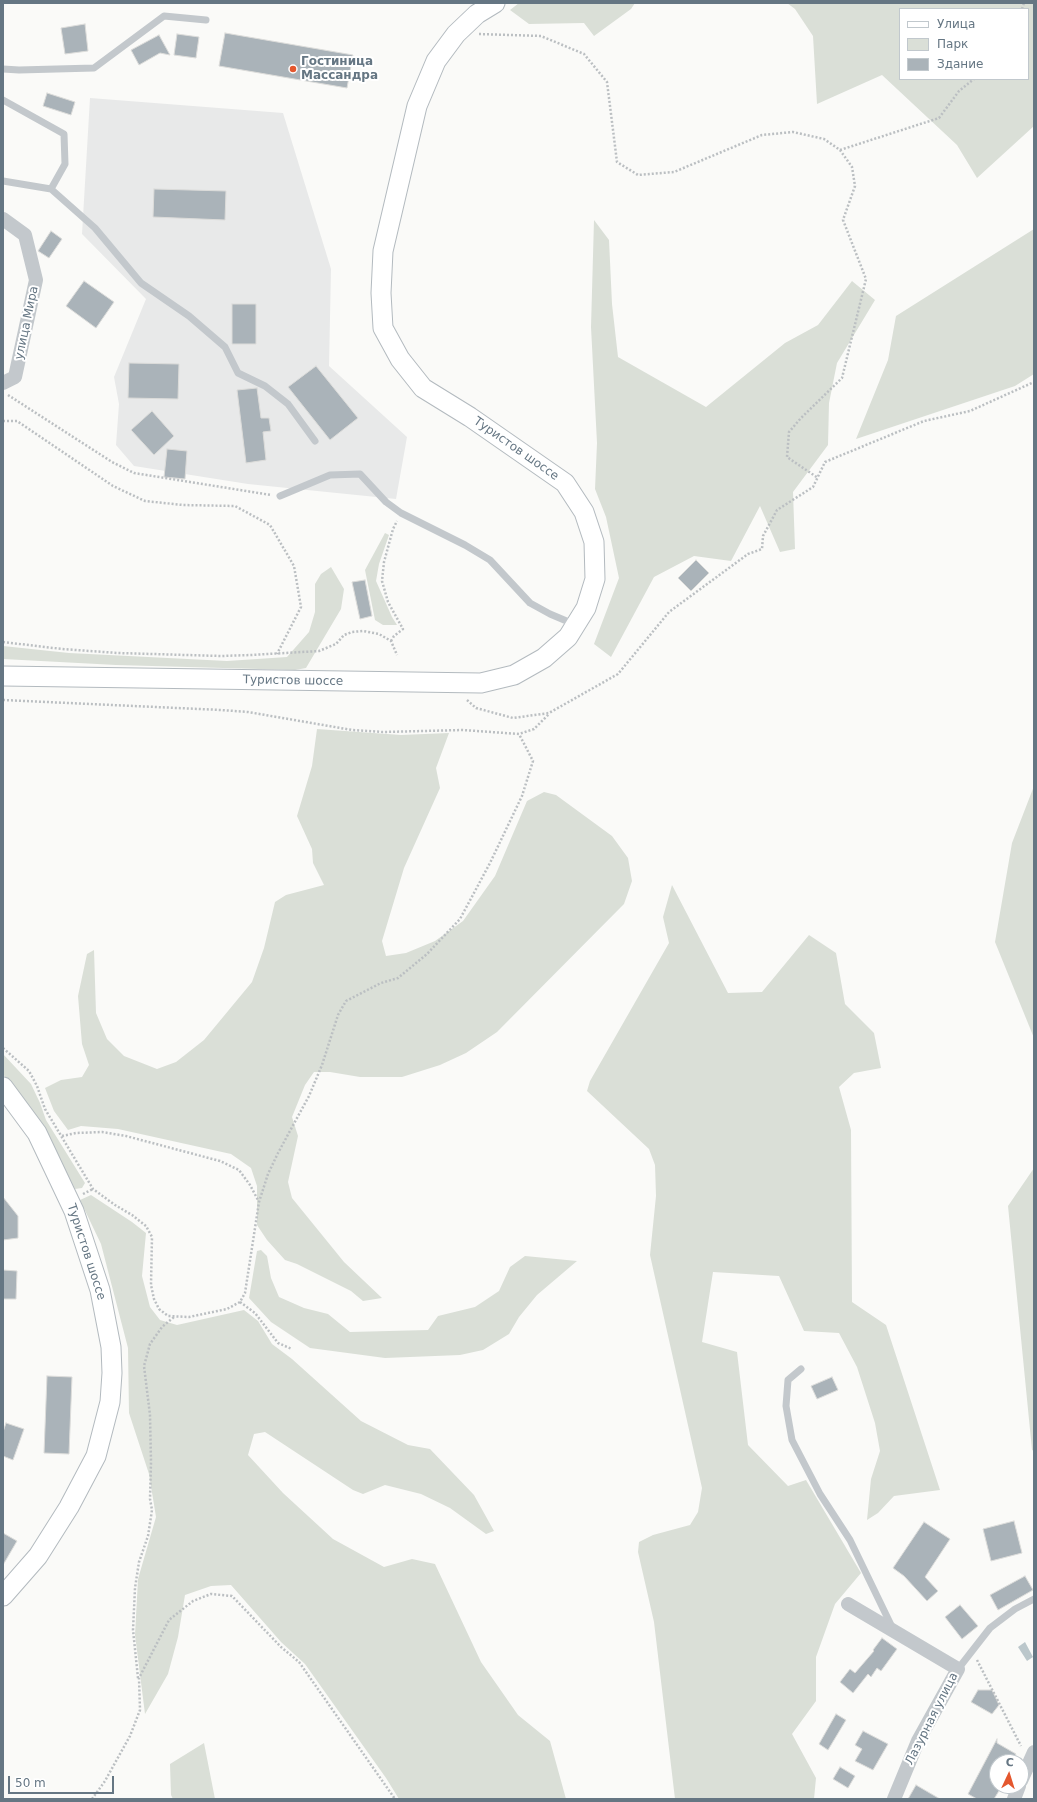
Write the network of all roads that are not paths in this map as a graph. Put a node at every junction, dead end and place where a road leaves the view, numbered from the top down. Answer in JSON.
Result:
{"nodes":[{"id":1,"x":495,"y":3,"type":"edge"},
{"id":2,"x":206,"y":20,"type":"dead end"},
{"id":3,"x":3,"y":69,"type":"edge"},
{"id":4,"x":3,"y":100,"type":"edge"},
{"id":5,"x":3,"y":181,"type":"edge"},
{"id":6,"x":50,"y":189,"type":"junction"},
{"id":7,"x":3,"y":219,"type":"edge"},
{"id":8,"x":3,"y":383,"type":"edge"},
{"id":9,"x":315,"y":441,"type":"dead end"},
{"id":10,"x":280,"y":496,"type":"road end"},
{"id":11,"x":576,"y":625,"type":"junction"},
{"id":12,"x":3,"y":676,"type":"edge"},
{"id":13,"x":3,"y":1087,"type":"edge"},
{"id":14,"x":801,"y":1369,"type":"dead end"},
{"id":15,"x":3,"y":1596,"type":"edge"},
{"id":16,"x":1034,"y":1599,"type":"edge"},
{"id":17,"x":848,"y":1604,"type":"dead end"},
{"id":18,"x":894,"y":1632,"type":"junction"},
{"id":19,"x":958,"y":1669,"type":"junction"},
{"id":20,"x":894,"y":1799,"type":"edge"}],
"edges":[{"from":1,"to":11,"type":"main road","name":"Туристов шоссе"},
{"from":2,"to":3,"type":"lane"},
{"from":4,"to":6,"type":"lane"},
{"from":5,"to":6,"type":"lane"},
{"from":6,"to":9,"type":"lane"},
{"from":7,"to":8,"type":"street","name":"улица Мира"},
{"from":10,"to":11,"type":"lane"},
{"from":11,"to":12,"type":"main road","name":"Туристов шоссе"},
{"from":13,"to":15,"type":"main road","name":"Туристов шоссе"},
{"from":14,"to":18,"type":"lane"},
{"from":16,"to":19,"type":"lane"},
{"from":17,"to":18,"type":"street","name":"Лазурная улица"},
{"from":18,"to":19,"type":"street","name":"Лазурная улица"},
{"from":19,"to":20,"type":"street","name":"Лазурная улица"}]}
